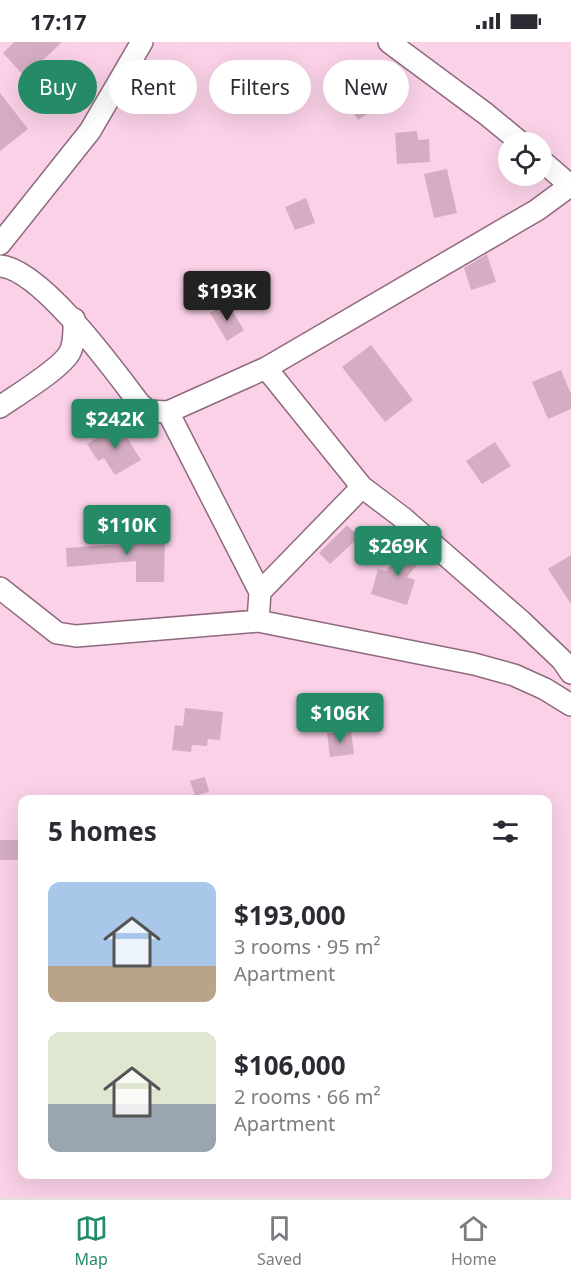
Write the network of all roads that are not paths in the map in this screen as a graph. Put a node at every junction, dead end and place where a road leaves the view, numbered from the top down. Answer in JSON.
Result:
{"nodes":[{"id":1,"x":142,"y":42,"type":"edge"},
{"id":2,"x":389,"y":42,"type":"edge"},
{"id":3,"x":508,"y":132,"type":"edge"},
{"id":4,"x":552,"y":169,"type":"edge"},
{"id":5,"x":571,"y":185,"type":"edge"},
{"id":6,"x":0,"y":244,"type":"edge"},
{"id":7,"x":0,"y":266,"type":"edge"},
{"id":8,"x":74,"y":319,"type":"junction"},
{"id":9,"x":266,"y":368,"type":"junction"},
{"id":10,"x":0,"y":407,"type":"edge"},
{"id":11,"x":168,"y":412,"type":"junction"},
{"id":12,"x":362,"y":487,"type":"junction"},
{"id":13,"x":0,"y":588,"type":"edge"},
{"id":14,"x":260,"y":592,"type":"junction"},
{"id":15,"x":258,"y":621,"type":"junction"},
{"id":16,"x":571,"y":673,"type":"edge"},
{"id":17,"x":571,"y":705,"type":"edge"}],
"edges":[{"from":1,"to":6,"type":"street"},
{"from":2,"to":3,"type":"street"},
{"from":4,"to":5,"type":"street"},
{"from":5,"to":9,"type":"street"},
{"from":7,"to":8,"type":"street"},
{"from":8,"to":10,"type":"street"},
{"from":8,"to":11,"type":"street"},
{"from":9,"to":11,"type":"street"},
{"from":9,"to":12,"type":"street"},
{"from":11,"to":14,"type":"street"},
{"from":12,"to":14,"type":"street"},
{"from":12,"to":16,"type":"street"},
{"from":13,"to":15,"type":"street"},
{"from":14,"to":15,"type":"street"},
{"from":15,"to":17,"type":"street"}]}
